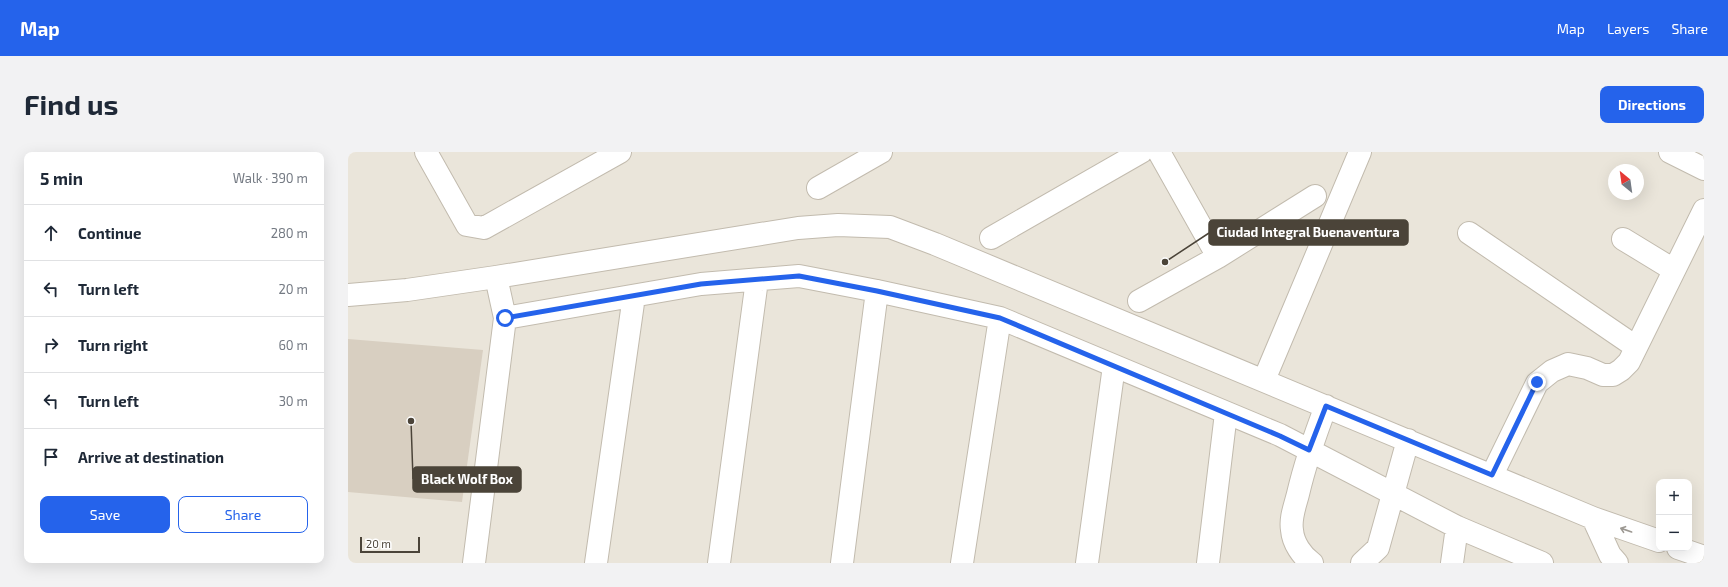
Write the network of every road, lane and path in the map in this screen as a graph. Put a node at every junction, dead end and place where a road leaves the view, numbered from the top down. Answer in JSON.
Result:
{"nodes":[{"id":1,"x":426,"y":152,"type":"edge"},
{"id":2,"x":620,"y":152,"type":"edge"},
{"id":3,"x":881,"y":152,"type":"edge"},
{"id":4,"x":1140,"y":152,"type":"edge"},
{"id":5,"x":1159,"y":152,"type":"edge"},
{"id":6,"x":1360,"y":152,"type":"edge"},
{"id":7,"x":1670,"y":152,"type":"edge"},
{"id":8,"x":1704,"y":168,"type":"edge"},
{"id":9,"x":818,"y":188,"type":"dead end"},
{"id":10,"x":1315,"y":196,"type":"dead end"},
{"id":11,"x":1704,"y":210,"type":"edge"},
{"id":12,"x":1469,"y":233,"type":"dead end"},
{"id":13,"x":991,"y":238,"type":"dead end"},
{"id":14,"x":1623,"y":239,"type":"dead end"},
{"id":15,"x":1218,"y":257,"type":"junction"},
{"id":16,"x":1674,"y":270,"type":"junction"},
{"id":17,"x":496,"y":277,"type":"junction"},
{"id":18,"x":757,"y":280,"type":"junction"},
{"id":19,"x":877,"y":291,"type":"junction"},
{"id":20,"x":348,"y":295,"type":"edge"},
{"id":21,"x":634,"y":296,"type":"junction"},
{"id":22,"x":1139,"y":301,"type":"dead end"},
{"id":23,"x":505,"y":318,"type":"junction"},
{"id":24,"x":1000,"y":318,"type":"junction"},
{"id":25,"x":1636,"y":347,"type":"junction"},
{"id":26,"x":1114,"y":366,"type":"junction"},
{"id":27,"x":1264,"y":380,"type":"junction"},
{"id":28,"x":1326,"y":406,"type":"junction"},
{"id":29,"x":1226,"y":413,"type":"junction"},
{"id":30,"x":1408,"y":440,"type":"junction"},
{"id":31,"x":1309,"y":450,"type":"junction"},
{"id":32,"x":1492,"y":475,"type":"junction"},
{"id":33,"x":1393,"y":494,"type":"junction"},
{"id":34,"x":1592,"y":518,"type":"junction"},
{"id":35,"x":1457,"y":527,"type":"junction"},
{"id":36,"x":1656,"y":540,"type":"edge"},
{"id":37,"x":1687,"y":551,"type":"edge"},
{"id":38,"x":1704,"y":557,"type":"edge"},
{"id":39,"x":474,"y":563,"type":"edge"},
{"id":40,"x":596,"y":563,"type":"edge"},
{"id":41,"x":719,"y":563,"type":"edge"},
{"id":42,"x":842,"y":563,"type":"edge"},
{"id":43,"x":962,"y":563,"type":"edge"},
{"id":44,"x":1087,"y":563,"type":"edge"},
{"id":45,"x":1208,"y":563,"type":"edge"},
{"id":46,"x":1312,"y":563,"type":"edge"},
{"id":47,"x":1362,"y":563,"type":"edge"},
{"id":48,"x":1452,"y":563,"type":"edge"},
{"id":49,"x":1542,"y":563,"type":"edge"},
{"id":50,"x":1617,"y":563,"type":"edge"}],
"edges":[{"from":1,"to":2,"type":"street"},
{"from":3,"to":9,"type":"street"},
{"from":4,"to":13,"type":"street"},
{"from":5,"to":15,"type":"street"},
{"from":6,"to":27,"type":"street"},
{"from":7,"to":8,"type":"street"},
{"from":10,"to":15,"type":"street"},
{"from":11,"to":16,"type":"street"},
{"from":12,"to":25,"type":"street"},
{"from":14,"to":16,"type":"street"},
{"from":15,"to":22,"type":"street"},
{"from":16,"to":25,"type":"street"},
{"from":17,"to":20,"type":"street"},
{"from":17,"to":23,"type":"street"},
{"from":17,"to":27,"type":"street"},
{"from":18,"to":19,"type":"street"},
{"from":18,"to":21,"type":"street"},
{"from":18,"to":41,"type":"street"},
{"from":19,"to":24,"type":"street"},
{"from":19,"to":42,"type":"street"},
{"from":21,"to":23,"type":"street"},
{"from":21,"to":40,"type":"street"},
{"from":23,"to":39,"type":"street"},
{"from":24,"to":26,"type":"street"},
{"from":24,"to":43,"type":"street"},
{"from":25,"to":32,"type":"street"},
{"from":26,"to":29,"type":"street"},
{"from":26,"to":44,"type":"street"},
{"from":27,"to":28,"type":"street"},
{"from":28,"to":30,"type":"street"},
{"from":28,"to":31,"type":"street"},
{"from":29,"to":31,"type":"street"},
{"from":29,"to":45,"type":"street"},
{"from":30,"to":32,"type":"street"},
{"from":30,"to":33,"type":"street"},
{"from":31,"to":33,"type":"street"},
{"from":31,"to":46,"type":"street"},
{"from":32,"to":34,"type":"street"},
{"from":33,"to":35,"type":"street"},
{"from":33,"to":47,"type":"street"},
{"from":36,"to":34,"type":"street","one_way":true},
{"from":34,"to":50,"type":"street"},
{"from":35,"to":48,"type":"street"},
{"from":35,"to":49,"type":"street"},
{"from":37,"to":38,"type":"street"}]}
